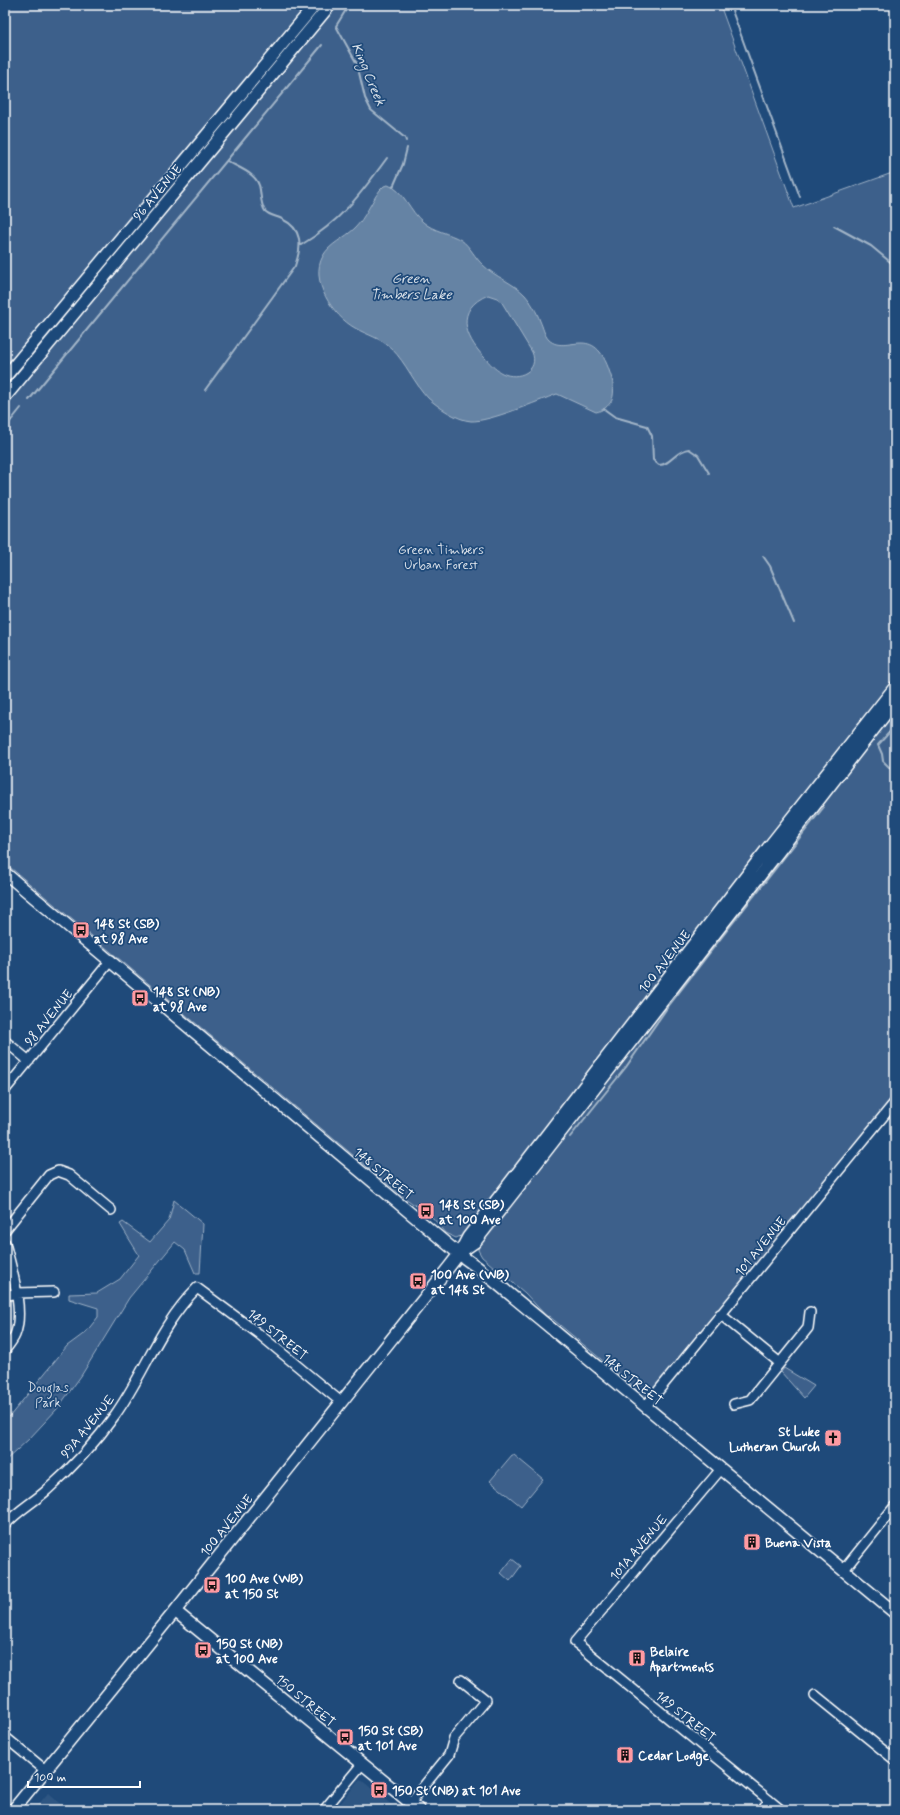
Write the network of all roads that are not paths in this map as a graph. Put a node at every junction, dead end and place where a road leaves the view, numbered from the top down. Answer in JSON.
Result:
{"nodes":[{"id":1,"x":315,"y":5,"type":"edge"},
{"id":2,"x":330,"y":5,"type":"edge"},
{"id":3,"x":5,"y":377,"type":"edge"},
{"id":4,"x":5,"y":397,"type":"edge"},
{"id":5,"x":895,"y":687,"type":"edge"},
{"id":6,"x":895,"y":702,"type":"edge"},
{"id":7,"x":5,"y":873,"type":"edge"},
{"id":8,"x":111,"y":960,"type":"junction"},
{"id":9,"x":5,"y":1041,"type":"edge"},
{"id":10,"x":28,"y":1061,"type":"junction"},
{"id":11,"x":5,"y":1090,"type":"edge"},
{"id":12,"x":895,"y":1102,"type":"edge"},
{"id":13,"x":111,"y":1210,"type":"dead end"},
{"id":14,"x":5,"y":1230,"type":"edge"},
{"id":15,"x":5,"y":1243,"type":"edge"},
{"id":16,"x":459,"y":1254,"type":"junction"},
{"id":17,"x":198,"y":1288,"type":"joint"},
{"id":18,"x":54,"y":1292,"type":"dead end"},
{"id":19,"x":17,"y":1294,"type":"junction"},
{"id":20,"x":5,"y":1296,"type":"edge"},
{"id":21,"x":810,"y":1312,"type":"dead end"},
{"id":22,"x":720,"y":1314,"type":"junction"},
{"id":23,"x":5,"y":1350,"type":"edge"},
{"id":24,"x":780,"y":1363,"type":"junction"},
{"id":25,"x":341,"y":1402,"type":"junction"},
{"id":26,"x":734,"y":1404,"type":"dead end"},
{"id":27,"x":645,"y":1407,"type":"junction"},
{"id":28,"x":721,"y":1469,"type":"junction"},
{"id":29,"x":895,"y":1506,"type":"edge"},
{"id":30,"x":5,"y":1525,"type":"edge"},
{"id":31,"x":843,"y":1571,"type":"junction"},
{"id":32,"x":175,"y":1611,"type":"junction"},
{"id":33,"x":895,"y":1614,"type":"edge"},
{"id":34,"x":575,"y":1642,"type":"joint"},
{"id":35,"x":461,"y":1680,"type":"dead end"},
{"id":36,"x":815,"y":1695,"type":"dead end"},
{"id":37,"x":5,"y":1737,"type":"edge"},
{"id":38,"x":895,"y":1760,"type":"edge"},
{"id":39,"x":362,"y":1764,"type":"junction"},
{"id":40,"x":45,"y":1770,"type":"junction"},
{"id":41,"x":769,"y":1800,"type":"junction"},
{"id":42,"x":410,"y":1803,"type":"junction"},
{"id":43,"x":13,"y":1810,"type":"edge"},
{"id":44,"x":324,"y":1810,"type":"edge"},
{"id":45,"x":419,"y":1810,"type":"edge"},
{"id":46,"x":762,"y":1810,"type":"edge"},
{"id":47,"x":781,"y":1810,"type":"edge"}],
"edges":[{"from":1,"to":3,"type":"main road","name":"96 AVENUE"},
{"from":2,"to":4,"type":"main road","name":"96 AVENUE"},
{"from":5,"to":16,"type":"main road","name":"100 AVENUE"},
{"from":6,"to":16,"type":"main road","name":"100 AVENUE"},
{"from":7,"to":8,"type":"main road","name":"148 STREET"},
{"from":8,"to":10,"type":"street","name":"98 AVENUE"},
{"from":8,"to":16,"type":"main road","name":"148 STREET"},
{"from":9,"to":10,"type":"street"},
{"from":10,"to":11,"type":"street","name":"98 AVENUE"},
{"from":12,"to":22,"type":"street","name":"101 AVENUE"},
{"from":13,"to":14,"type":"street"},
{"from":15,"to":19,"type":"street"},
{"from":16,"to":25,"type":"main road","name":"100 AVENUE"},
{"from":16,"to":27,"type":"main road","name":"148 STREET"},
{"from":17,"to":25,"type":"street","name":"149 STREET"},
{"from":17,"to":30,"type":"street","name":"99A AVENUE"},
{"from":18,"to":19,"type":"street"},
{"from":19,"to":20,"type":"street"},
{"from":19,"to":23,"type":"street"},
{"from":21,"to":24,"type":"street"},
{"from":22,"to":24,"type":"street"},
{"from":22,"to":27,"type":"street","name":"101 AVENUE"},
{"from":24,"to":26,"type":"street"},
{"from":25,"to":32,"type":"main road","name":"100 AVENUE"},
{"from":27,"to":28,"type":"main road","name":"148 STREET"},
{"from":28,"to":31,"type":"main road","name":"148 STREET"},
{"from":28,"to":34,"type":"street","name":"101A AVENUE"},
{"from":29,"to":31,"type":"street"},
{"from":31,"to":33,"type":"main road","name":"148 STREET"},
{"from":32,"to":39,"type":"main road","name":"150 STREET"},
{"from":32,"to":40,"type":"main road","name":"100 AVENUE"},
{"from":34,"to":41,"type":"street","name":"149 STREET"},
{"from":35,"to":42,"type":"street"},
{"from":36,"to":38,"type":"street"},
{"from":37,"to":40,"type":"street"},
{"from":39,"to":42,"type":"main road","name":"150 STREET"},
{"from":39,"to":44,"type":"street"},
{"from":40,"to":43,"type":"main road","name":"100 AVENUE"},
{"from":41,"to":46,"type":"street"},
{"from":41,"to":47,"type":"street","name":"149 STREET"},
{"from":42,"to":45,"type":"main road","name":"150 STREET"}]}
